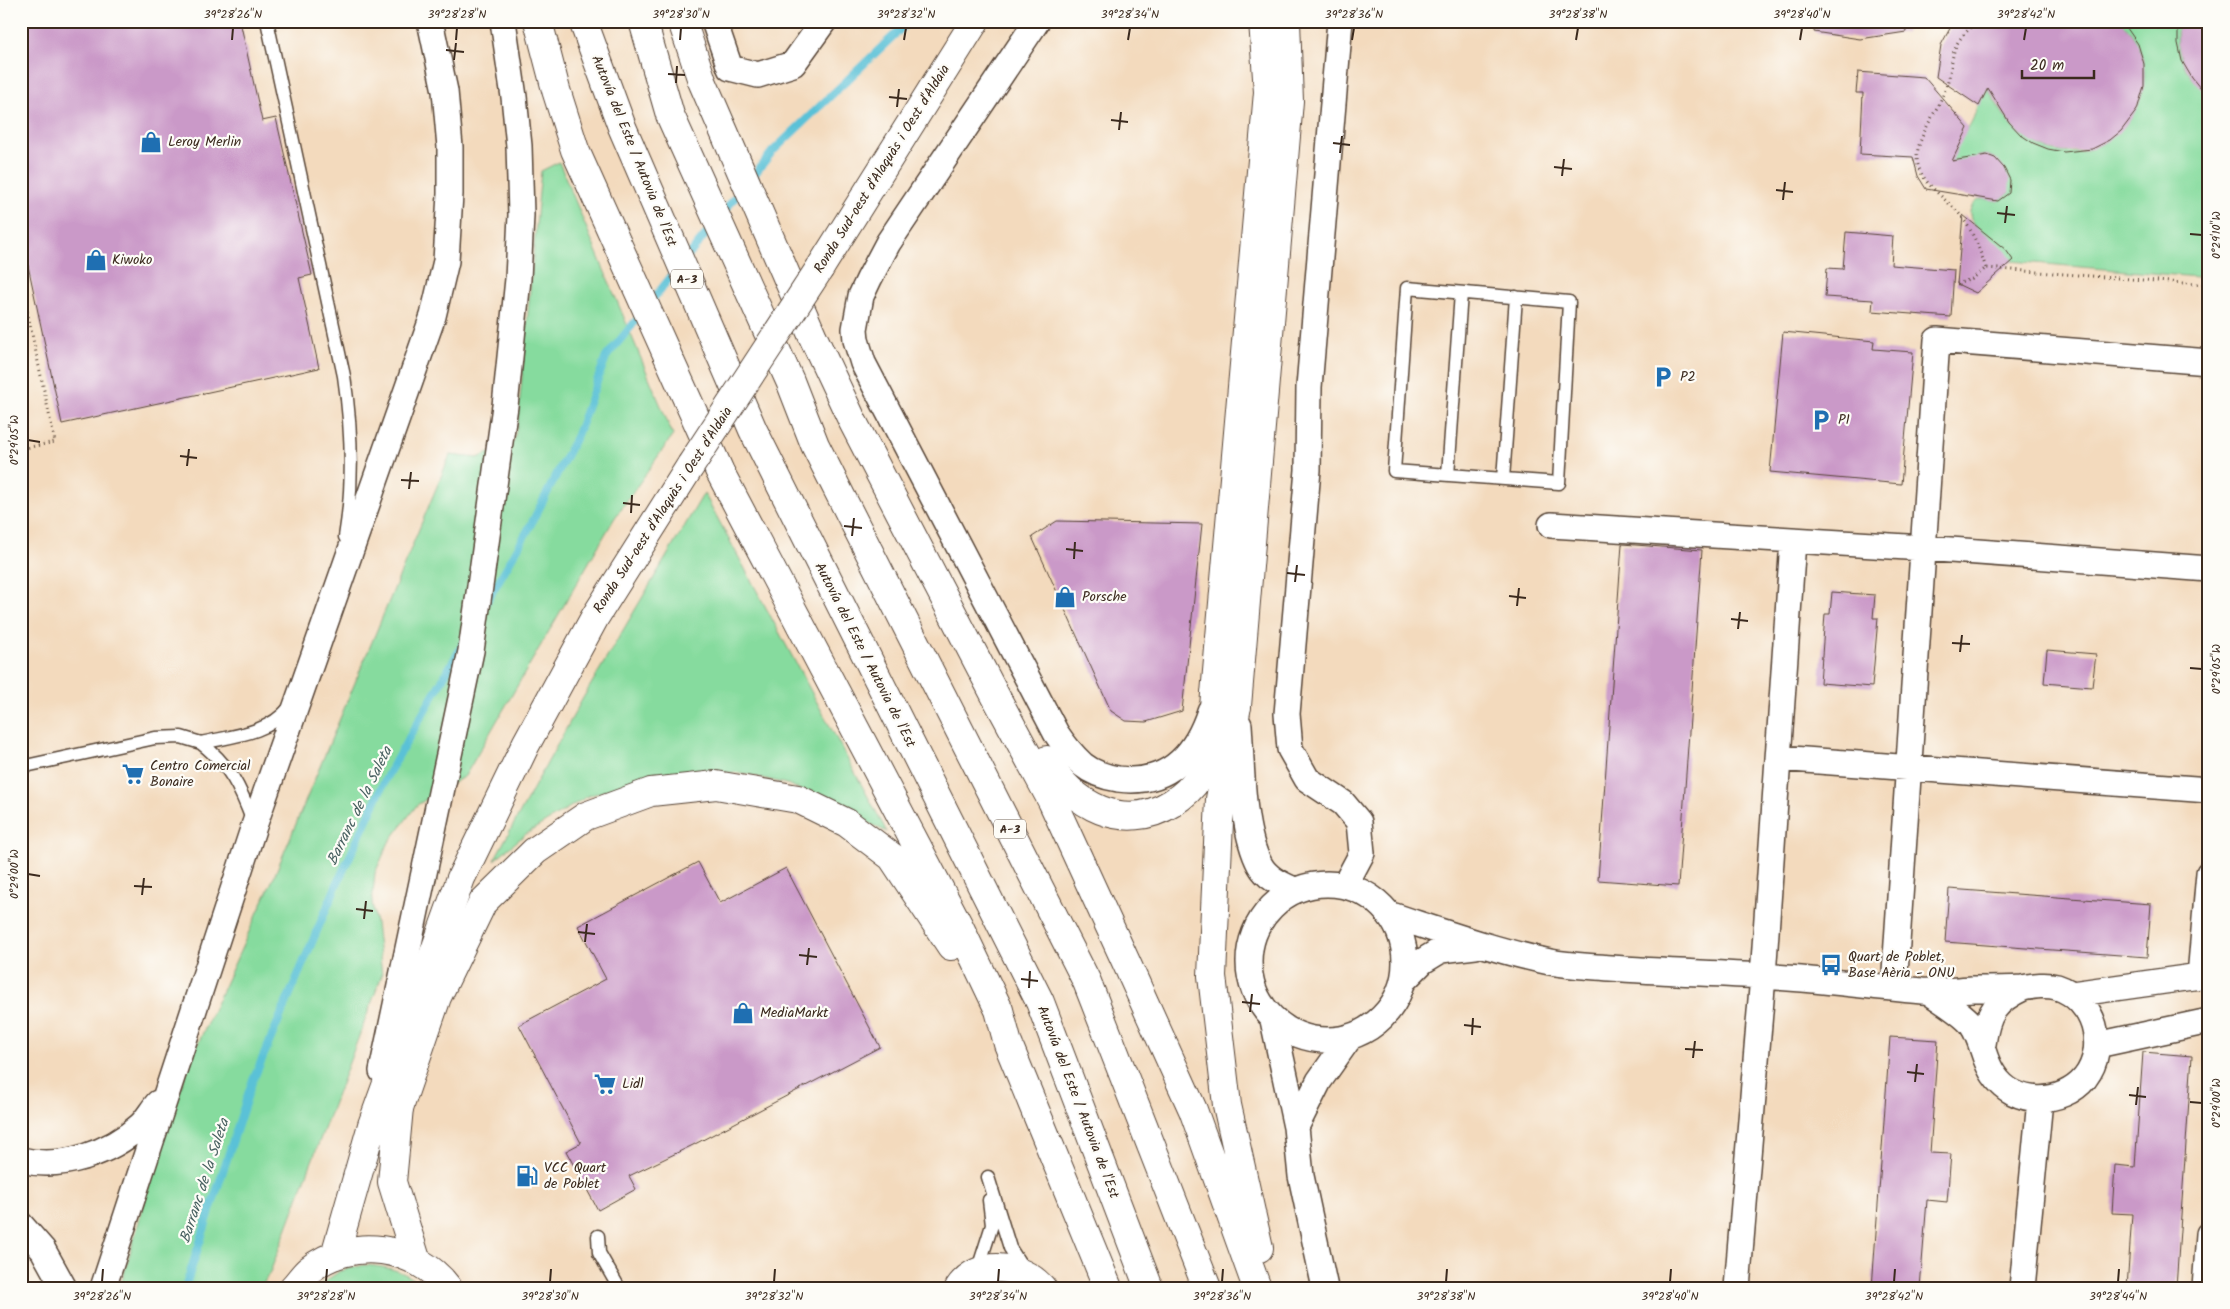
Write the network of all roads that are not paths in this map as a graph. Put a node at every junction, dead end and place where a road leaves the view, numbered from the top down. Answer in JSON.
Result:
{"nodes":[{"id":1,"x":267,"y":21,"type":"edge"},
{"id":2,"x":430,"y":21,"type":"edge"},
{"id":3,"x":503,"y":21,"type":"edge"},
{"id":4,"x":538,"y":21,"type":"edge"},
{"id":5,"x":582,"y":21,"type":"edge"},
{"id":6,"x":643,"y":21,"type":"edge"},
{"id":7,"x":682,"y":21,"type":"edge"},
{"id":8,"x":714,"y":21,"type":"edge"},
{"id":9,"x":824,"y":21,"type":"edge"},
{"id":10,"x":975,"y":21,"type":"edge"},
{"id":11,"x":1037,"y":21,"type":"edge"},
{"id":12,"x":1264,"y":21,"type":"edge"},
{"id":13,"x":1286,"y":21,"type":"edge"},
{"id":14,"x":1340,"y":21,"type":"edge"},
{"id":15,"x":1461,"y":293,"type":"junction"},
{"id":16,"x":1516,"y":298,"type":"junction"},
{"id":17,"x":2209,"y":362,"type":"edge"},
{"id":18,"x":1448,"y":475,"type":"junction"},
{"id":19,"x":1503,"y":479,"type":"junction"},
{"id":20,"x":1551,"y":525,"type":"dead end"},
{"id":21,"x":911,"y":533,"type":"junction"},
{"id":22,"x":1793,"y":541,"type":"junction"},
{"id":23,"x":1923,"y":548,"type":"junction"},
{"id":24,"x":2209,"y":569,"type":"edge"},
{"id":25,"x":336,"y":592,"type":"junction"},
{"id":26,"x":301,"y":692,"type":"junction"},
{"id":27,"x":1226,"y":700,"type":"junction"},
{"id":28,"x":202,"y":743,"type":"junction"},
{"id":29,"x":1778,"y":758,"type":"junction"},
{"id":30,"x":21,"y":767,"type":"edge"},
{"id":31,"x":1908,"y":768,"type":"junction"},
{"id":32,"x":2209,"y":790,"type":"edge"},
{"id":33,"x":254,"y":826,"type":"junction"},
{"id":34,"x":2209,"y":873,"type":"edge"},
{"id":35,"x":1345,"y":884,"type":"junction"},
{"id":36,"x":1294,"y":890,"type":"junction"},
{"id":37,"x":1391,"y":915,"type":"junction"},
{"id":38,"x":1483,"y":945,"type":"junction"},
{"id":39,"x":1763,"y":976,"type":"junction"},
{"id":40,"x":2205,"y":976,"type":"edge"},
{"id":41,"x":1404,"y":980,"type":"junction"},
{"id":42,"x":1894,"y":988,"type":"junction"},
{"id":43,"x":2022,"y":988,"type":"junction"},
{"id":44,"x":1928,"y":991,"type":"junction"},
{"id":45,"x":2072,"y":994,"type":"junction"},
{"id":46,"x":1273,"y":1020,"type":"junction"},
{"id":47,"x":2209,"y":1021,"type":"edge"},
{"id":48,"x":408,"y":1028,"type":"junction"},
{"id":49,"x":1350,"y":1037,"type":"junction"},
{"id":50,"x":1008,"y":1044,"type":"junction"},
{"id":51,"x":1983,"y":1044,"type":"junction"},
{"id":52,"x":2097,"y":1045,"type":"junction"},
{"id":53,"x":172,"y":1074,"type":"junction"},
{"id":54,"x":2040,"y":1100,"type":"junction"},
{"id":55,"x":398,"y":1110,"type":"junction"},
{"id":56,"x":372,"y":1125,"type":"junction"},
{"id":57,"x":1296,"y":1127,"type":"junction"},
{"id":58,"x":21,"y":1160,"type":"edge"},
{"id":59,"x":21,"y":1225,"type":"edge"},
{"id":60,"x":2209,"y":1234,"type":"edge"},
{"id":61,"x":598,"y":1236,"type":"dead end"},
{"id":62,"x":335,"y":1255,"type":"junction"},
{"id":63,"x":416,"y":1259,"type":"junction"},
{"id":64,"x":968,"y":1280,"type":"edge"},
{"id":65,"x":1034,"y":1281,"type":"edge"},
{"id":66,"x":64,"y":1288,"type":"edge"},
{"id":67,"x":103,"y":1288,"type":"edge"},
{"id":68,"x":294,"y":1288,"type":"edge"},
{"id":69,"x":448,"y":1288,"type":"edge"},
{"id":70,"x":619,"y":1288,"type":"edge"},
{"id":71,"x":1108,"y":1288,"type":"edge"},
{"id":72,"x":1149,"y":1288,"type":"edge"},
{"id":73,"x":1207,"y":1288,"type":"edge"},
{"id":74,"x":1257,"y":1288,"type":"edge"},
{"id":75,"x":1270,"y":1288,"type":"edge"},
{"id":76,"x":1325,"y":1288,"type":"edge"},
{"id":77,"x":1737,"y":1288,"type":"edge"},
{"id":78,"x":2022,"y":1288,"type":"edge"},
{"id":79,"x":2205,"y":1288,"type":"edge"}],
"edges":[{"from":1,"to":25,"type":"lane"},
{"from":2,"to":25,"type":"street"},
{"from":3,"to":56,"type":"street"},
{"from":4,"to":50,"type":"main road"},
{"from":5,"to":72,"type":"main road","name":"Autovía del Este / Autovia de l'Est","number":"A-3"},
{"from":6,"to":73,"type":"main road","number":"A-3"},
{"from":7,"to":21,"type":"main road"},
{"from":8,"to":9,"type":"street"},
{"from":10,"to":48,"type":"main road","name":"Ronda Sud-oest d'Alaquàs i Oest d'Aldaia","bridge":true},
{"from":11,"to":27,"type":"street"},
{"from":12,"to":27,"type":"main road"},
{"from":13,"to":27,"type":"main road"},
{"from":14,"to":35,"type":"street"},
{"from":15,"to":16,"type":"lane"},
{"from":15,"to":18,"type":"lane"},
{"from":15,"to":18,"type":"lane"},
{"from":16,"to":19,"type":"lane"},
{"from":16,"to":19,"type":"lane"},
{"from":17,"to":23,"type":"street"},
{"from":18,"to":19,"type":"lane"},
{"from":20,"to":22,"type":"street"},
{"from":21,"to":27,"type":"main road"},
{"from":21,"to":74,"type":"main road"},
{"from":22,"to":23,"type":"street"},
{"from":22,"to":29,"type":"street"},
{"from":23,"to":24,"type":"street"},
{"from":23,"to":31,"type":"street"},
{"from":25,"to":26,"type":"street"},
{"from":26,"to":28,"type":"lane"},
{"from":26,"to":33,"type":"street"},
{"from":27,"to":36,"type":"street"},
{"from":27,"to":75,"type":"main road"},
{"from":28,"to":30,"type":"lane"},
{"from":28,"to":33,"type":"lane"},
{"from":29,"to":31,"type":"street"},
{"from":29,"to":39,"type":"street"},
{"from":31,"to":32,"type":"street"},
{"from":31,"to":42,"type":"street"},
{"from":33,"to":53,"type":"street"},
{"from":34,"to":40,"type":"street"},
{"from":35,"to":36,"type":"street"},
{"from":35,"to":37,"type":"street"},
{"from":36,"to":46,"type":"street"},
{"from":37,"to":38,"type":"street"},
{"from":37,"to":41,"type":"street"},
{"from":38,"to":39,"type":"street"},
{"from":38,"to":41,"type":"street"},
{"from":39,"to":42,"type":"street"},
{"from":39,"to":77,"type":"street"},
{"from":40,"to":45,"type":"street"},
{"from":41,"to":49,"type":"street"},
{"from":42,"to":44,"type":"street"},
{"from":43,"to":44,"type":"street"},
{"from":43,"to":45,"type":"street"},
{"from":43,"to":51,"type":"street"},
{"from":44,"to":51,"type":"street"},
{"from":45,"to":52,"type":"street"},
{"from":46,"to":49,"type":"street"},
{"from":46,"to":57,"type":"street"},
{"from":47,"to":52,"type":"street"},
{"from":48,"to":55,"type":"main road","name":"Ronda Sud-oest d'Alaquàs i Oest d'Aldaia"},
{"from":48,"to":56,"type":"main road","name":"Ronda Sud-oest d'Alaquàs i Oest d'Aldaia"},
{"from":49,"to":57,"type":"street"},
{"from":50,"to":55,"type":"main road"},
{"from":50,"to":71,"type":"main road"},
{"from":51,"to":54,"type":"street"},
{"from":52,"to":54,"type":"street"},
{"from":53,"to":58,"type":"street"},
{"from":53,"to":67,"type":"street"},
{"from":54,"to":78,"type":"street"},
{"from":55,"to":63,"type":"main road","name":"Ronda Sud-oest d'Alaquàs i Oest d'Aldaia"},
{"from":56,"to":62,"type":"main road","name":"Ronda Sud-oest d'Alaquàs i Oest d'Aldaia"},
{"from":57,"to":76,"type":"street"},
{"from":59,"to":66,"type":"street"},
{"from":60,"to":79,"type":"street"},
{"from":61,"to":70,"type":"lane"},
{"from":62,"to":63,"type":"main road"},
{"from":62,"to":68,"type":"main road"},
{"from":63,"to":69,"type":"main road"},
{"from":64,"to":65,"type":"main road"},
{"from":64,"to":65,"type":"lane"}]}
